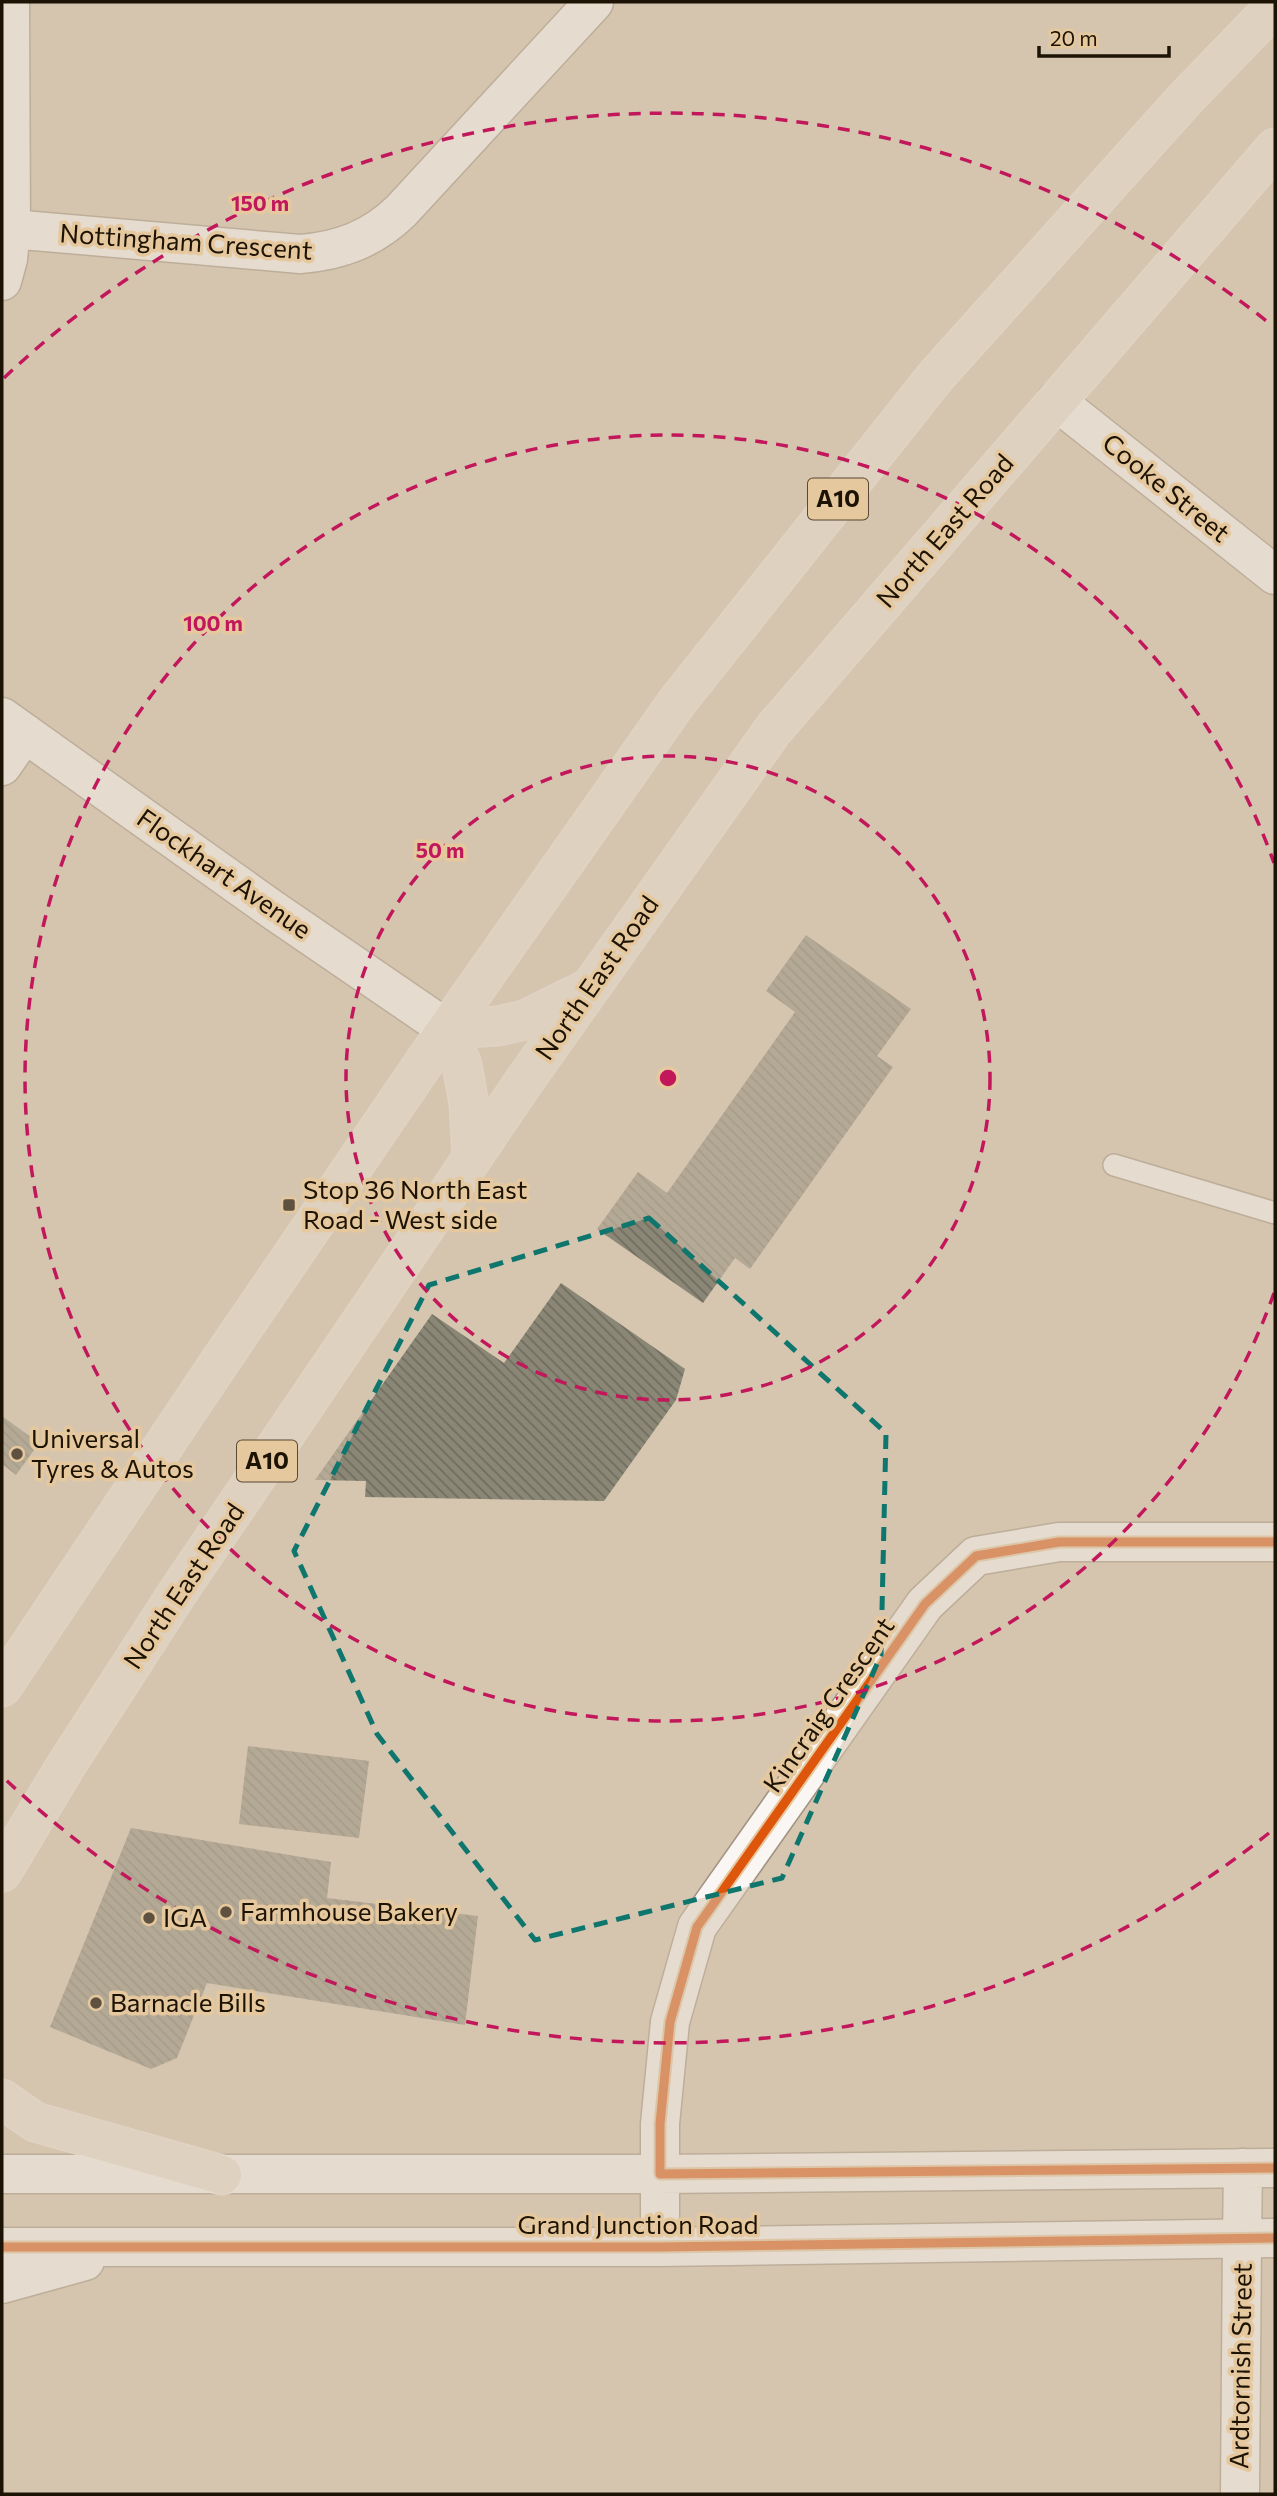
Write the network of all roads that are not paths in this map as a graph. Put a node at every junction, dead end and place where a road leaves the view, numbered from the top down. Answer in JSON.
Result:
{"nodes":[{"id":1,"x":10,"y":2,"type":"edge"},
{"id":2,"x":594,"y":2,"type":"edge"},
{"id":3,"x":1275,"y":6,"type":"edge"},
{"id":4,"x":1275,"y":148,"type":"edge"},
{"id":5,"x":11,"y":229,"type":"junction"},
{"id":6,"x":2,"y":281,"type":"edge"},
{"id":7,"x":1056,"y":401,"type":"junction"},
{"id":8,"x":1275,"y":575,"type":"edge"},
{"id":9,"x":13,"y":725,"type":"edge"},
{"id":10,"x":2,"y":766,"type":"edge"},
{"id":11,"x":588,"y":989,"type":"junction"},
{"id":12,"x":447,"y":1029,"type":"junction"},
{"id":13,"x":472,"y":1158,"type":"junction"},
{"id":14,"x":1114,"y":1165,"type":"dead end"},
{"id":15,"x":1275,"y":1213,"type":"edge"},
{"id":16,"x":1275,"y":1542,"type":"edge"},
{"id":17,"x":2,"y":1687,"type":"edge"},
{"id":18,"x":2,"y":1871,"type":"edge"},
{"id":19,"x":2,"y":2099,"type":"edge"},
{"id":20,"x":1259,"y":2168,"type":"edge"},
{"id":21,"x":2,"y":2174,"type":"edge"},
{"id":22,"x":660,"y":2174,"type":"junction"},
{"id":23,"x":222,"y":2175,"type":"junction"},
{"id":24,"x":1259,"y":2238,"type":"edge"},
{"id":25,"x":2,"y":2247,"type":"edge"},
{"id":26,"x":660,"y":2247,"type":"junction"},
{"id":27,"x":131,"y":2248,"type":"junction"},
{"id":28,"x":2,"y":2284,"type":"edge"},
{"id":29,"x":1240,"y":2494,"type":"edge"}],
"edges":[{"from":1,"to":5,"type":"street"},
{"from":2,"to":5,"type":"street","name":"Nottingham Crescent"},
{"from":3,"to":12,"type":"highway","number":"A10"},
{"from":4,"to":7,"type":"highway","name":"North East Road","number":"A10"},
{"from":5,"to":6,"type":"street"},
{"from":7,"to":8,"type":"street","name":"Cooke Street"},
{"from":7,"to":11,"type":"highway","name":"North East Road","number":"A10"},
{"from":9,"to":10,"type":"street"},
{"from":9,"to":12,"type":"street","name":"Flockhart Avenue"},
{"from":11,"to":12,"type":"highway"},
{"from":11,"to":13,"type":"highway","name":"North East Road","number":"A10"},
{"from":12,"to":13,"type":"highway"},
{"from":12,"to":17,"type":"highway","number":"A10"},
{"from":13,"to":18,"type":"highway","name":"North East Road","number":"A10"},
{"from":14,"to":15,"type":"lane"},
{"from":16,"to":22,"type":"street","name":"Kincraig Crescent"},
{"from":19,"to":23,"type":"highway"},
{"from":20,"to":22,"type":"street","name":"Grand Junction Road"},
{"from":20,"to":24,"type":"street","name":"Ardtornish Street"},
{"from":21,"to":23,"type":"street","name":"Grand Junction Road"},
{"from":22,"to":23,"type":"street","name":"Grand Junction Road"},
{"from":22,"to":26,"type":"street","name":"Kincraig Crescent"},
{"from":24,"to":26,"type":"street","name":"Grand Junction Road"},
{"from":24,"to":29,"type":"street","name":"Ardtornish Street"},
{"from":25,"to":27,"type":"street","name":"Grand Junction Road"},
{"from":26,"to":27,"type":"street","name":"Grand Junction Road"},
{"from":27,"to":28,"type":"street"}]}
